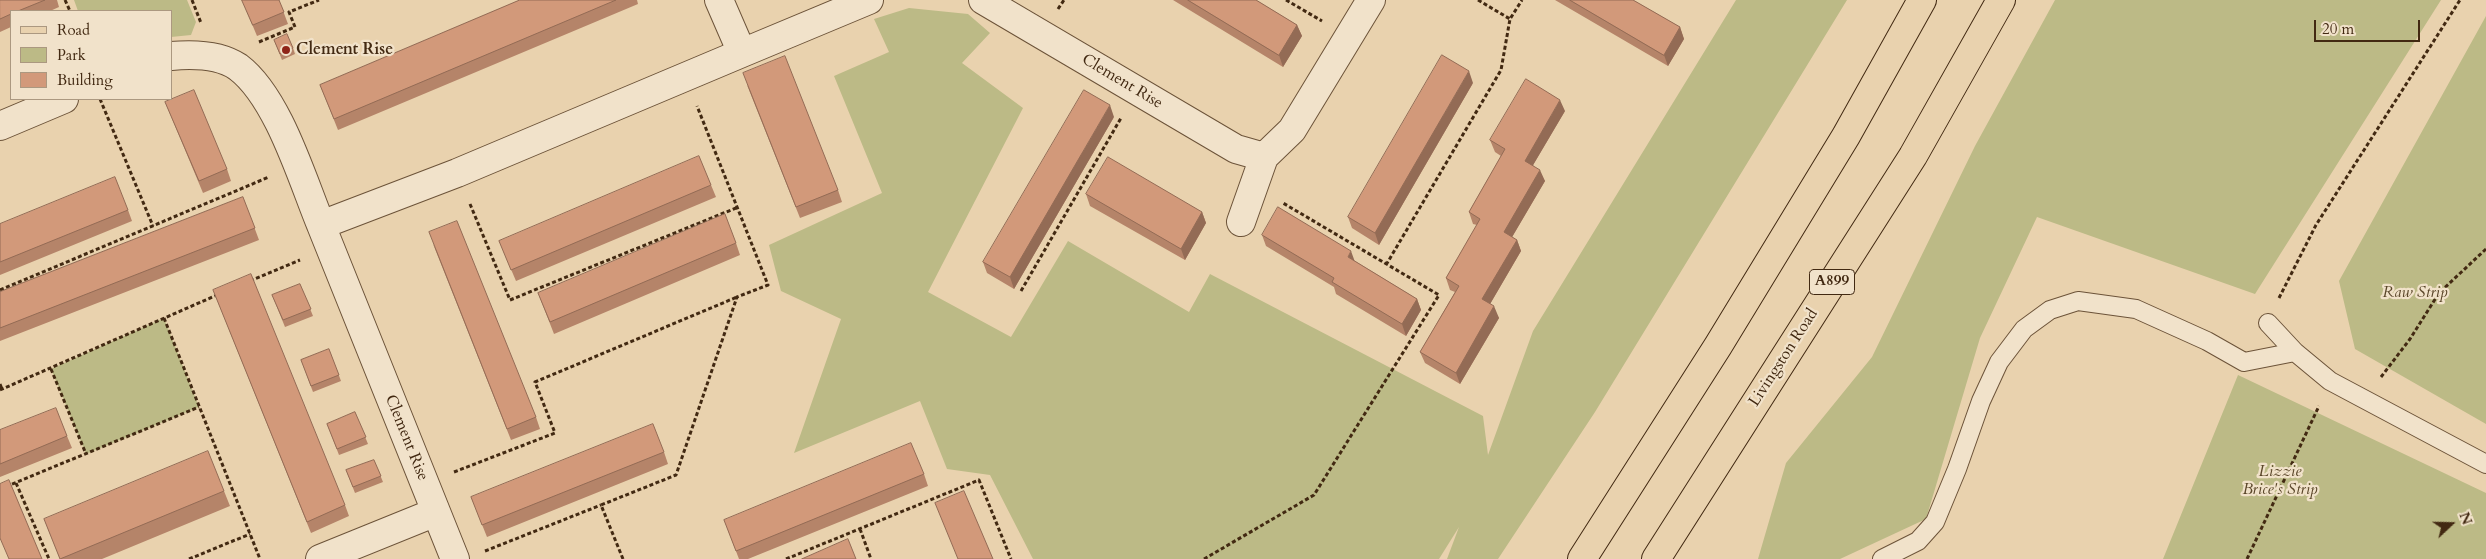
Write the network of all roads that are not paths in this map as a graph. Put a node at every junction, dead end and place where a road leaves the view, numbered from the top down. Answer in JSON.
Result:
{"nodes":[{"id":1,"x":719,"y":0,"type":"edge"},
{"id":2,"x":869,"y":0,"type":"edge"},
{"id":3,"x":983,"y":0,"type":"edge"},
{"id":4,"x":1371,"y":0,"type":"edge"},
{"id":5,"x":1922,"y":0,"type":"edge"},
{"id":6,"x":2000,"y":0,"type":"edge"},
{"id":7,"x":742,"y":53,"type":"junction"},
{"id":8,"x":172,"y":56,"type":"edge"},
{"id":9,"x":62,"y":100,"type":"edge"},
{"id":10,"x":0,"y":126,"type":"edge"},
{"id":11,"x":1264,"y":157,"type":"junction"},
{"id":12,"x":1241,"y":222,"type":"dead end"},
{"id":13,"x":325,"y":236,"type":"junction"},
{"id":14,"x":2268,"y":323,"type":"road end"},
{"id":15,"x":2295,"y":352,"type":"junction"},
{"id":16,"x":2486,"y":464,"type":"edge"},
{"id":17,"x":436,"y":512,"type":"junction"},
{"id":18,"x":320,"y":559,"type":"edge"},
{"id":19,"x":454,"y":559,"type":"edge"},
{"id":20,"x":1582,"y":559,"type":"edge"},
{"id":21,"x":1656,"y":559,"type":"edge"},
{"id":22,"x":1882,"y":559,"type":"edge"}],
"edges":[{"from":1,"to":7,"type":"street"},
{"from":2,"to":7,"type":"street"},
{"from":3,"to":11,"type":"street","name":"Clement Rise"},
{"from":4,"to":11,"type":"street"},
{"from":5,"to":20,"type":"main road"},
{"from":6,"to":21,"type":"main road","name":"Livingston Road","number":"A899"},
{"from":7,"to":13,"type":"street"},
{"from":8,"to":13,"type":"street","name":"Clement Rise"},
{"from":9,"to":10,"type":"street"},
{"from":11,"to":12,"type":"street"},
{"from":13,"to":17,"type":"street","name":"Clement Rise"},
{"from":14,"to":15,"type":"lane"},
{"from":15,"to":16,"type":"lane"},
{"from":15,"to":22,"type":"lane"},
{"from":17,"to":18,"type":"street"},
{"from":17,"to":19,"type":"street","name":"Clement Rise"}]}
